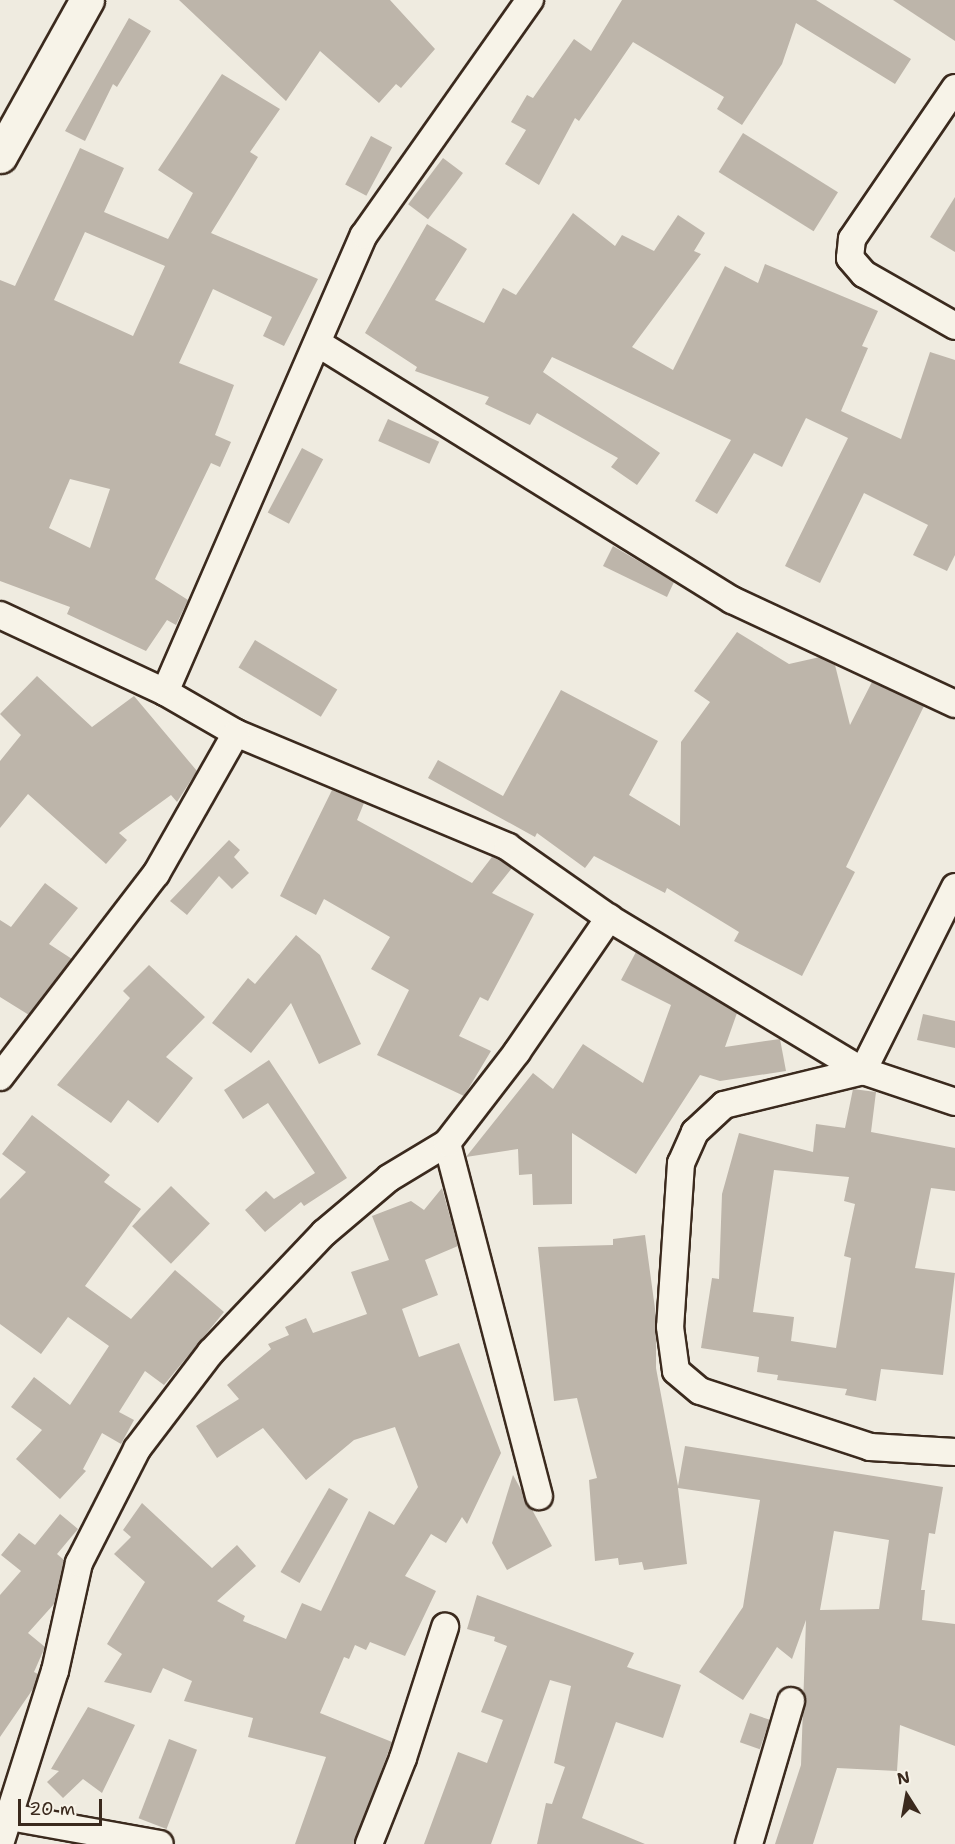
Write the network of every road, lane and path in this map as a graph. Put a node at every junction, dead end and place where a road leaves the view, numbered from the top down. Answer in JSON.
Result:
{"nodes":[{"id":1,"x":87,"y":0,"type":"edge"},
{"id":2,"x":530,"y":0,"type":"edge"},
{"id":3,"x":955,"y":88,"type":"edge"},
{"id":4,"x":0,"y":156,"type":"edge"},
{"id":5,"x":955,"y":326,"type":"edge"},
{"id":6,"x":319,"y":344,"type":"junction"},
{"id":7,"x":0,"y":615,"type":"edge"},
{"id":8,"x":165,"y":692,"type":"junction"},
{"id":9,"x":955,"y":704,"type":"edge"},
{"id":10,"x":236,"y":733,"type":"junction"},
{"id":11,"x":955,"y":887,"type":"edge"},
{"id":12,"x":609,"y":918,"type":"junction"},
{"id":13,"x":863,"y":1071,"type":"junction"},
{"id":14,"x":0,"y":1077,"type":"edge"},
{"id":15,"x":955,"y":1102,"type":"edge"},
{"id":16,"x":447,"y":1143,"type":"junction"},
{"id":17,"x":955,"y":1452,"type":"edge"},
{"id":18,"x":539,"y":1496,"type":"dead end"},
{"id":19,"x":446,"y":1627,"type":"dead end"},
{"id":20,"x":791,"y":1701,"type":"dead end"},
{"id":21,"x":10,"y":1817,"type":"junction"},
{"id":22,"x":0,"y":1844,"type":"edge"},
{"id":23,"x":160,"y":1844,"type":"edge"},
{"id":24,"x":369,"y":1844,"type":"edge"},
{"id":25,"x":749,"y":1844,"type":"edge"}],
"edges":[{"from":1,"to":4,"type":"street"},
{"from":2,"to":6,"type":"street"},
{"from":3,"to":5,"type":"street"},
{"from":6,"to":8,"type":"street"},
{"from":6,"to":9,"type":"street"},
{"from":7,"to":8,"type":"street"},
{"from":8,"to":10,"type":"street"},
{"from":10,"to":12,"type":"street"},
{"from":10,"to":14,"type":"street"},
{"from":11,"to":13,"type":"street"},
{"from":12,"to":13,"type":"street"},
{"from":12,"to":16,"type":"street"},
{"from":13,"to":15,"type":"street"},
{"from":13,"to":17,"type":"street"},
{"from":16,"to":18,"type":"street"},
{"from":16,"to":21,"type":"street"},
{"from":19,"to":24,"type":"street"},
{"from":20,"to":25,"type":"street"},
{"from":21,"to":22,"type":"street"},
{"from":21,"to":23,"type":"street"}]}
